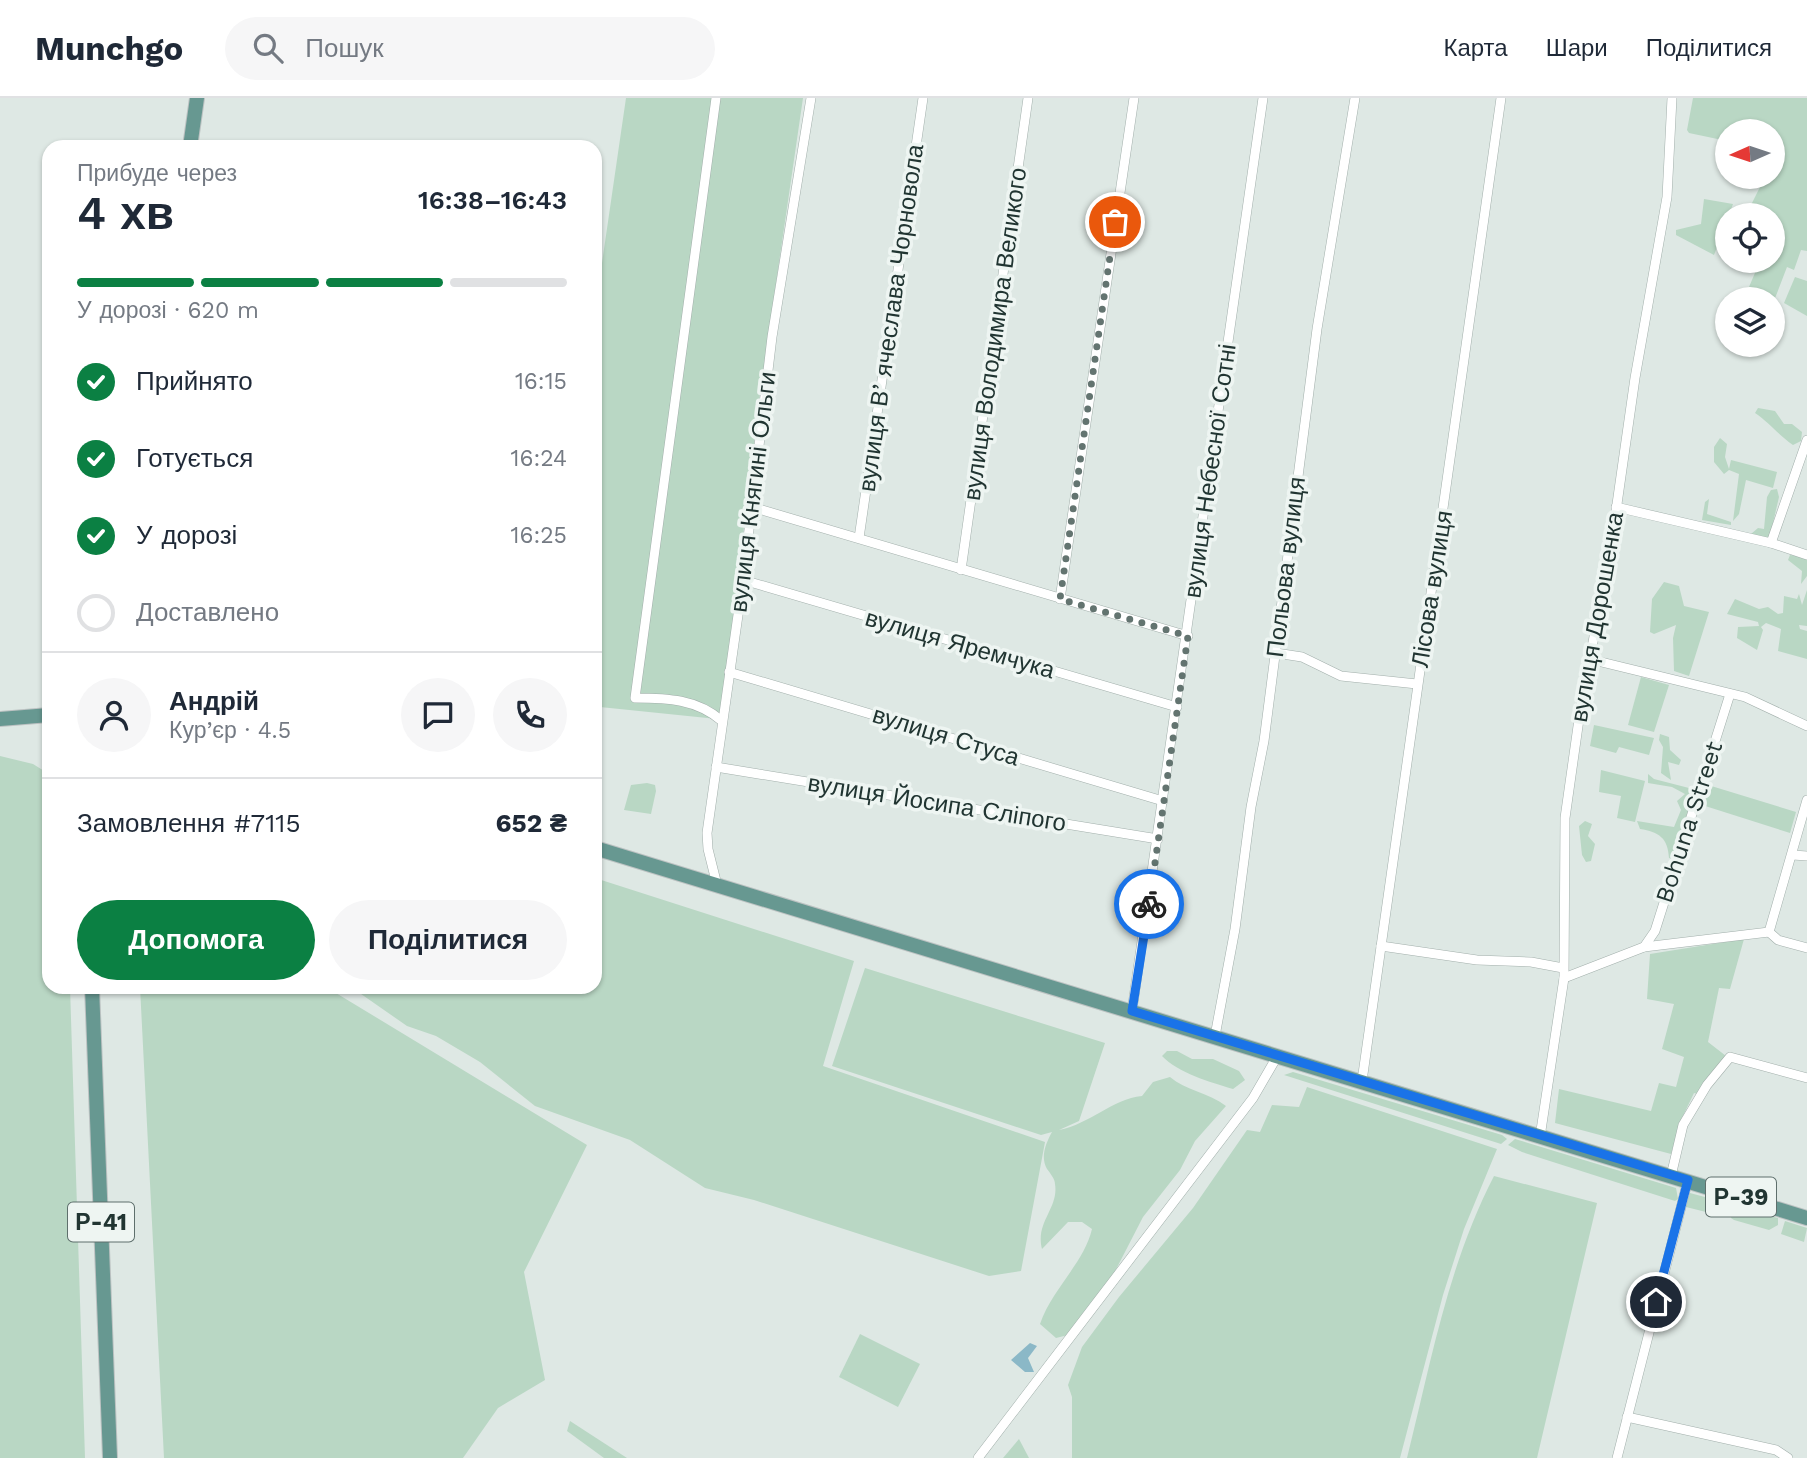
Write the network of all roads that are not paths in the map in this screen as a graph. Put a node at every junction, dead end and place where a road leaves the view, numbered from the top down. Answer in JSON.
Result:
{"nodes":[{"id":1,"x":197,"y":98,"type":"edge"},
{"id":2,"x":716,"y":98,"type":"edge"},
{"id":3,"x":811,"y":98,"type":"edge"},
{"id":4,"x":923,"y":98,"type":"edge"},
{"id":5,"x":1028,"y":98,"type":"edge"},
{"id":6,"x":1133,"y":98,"type":"edge"},
{"id":7,"x":1263,"y":98,"type":"edge"},
{"id":8,"x":1355,"y":98,"type":"edge"},
{"id":9,"x":1501,"y":98,"type":"edge"},
{"id":10,"x":1672,"y":98,"type":"edge"},
{"id":11,"x":191,"y":140,"type":"edge"},
{"id":12,"x":1807,"y":440,"type":"edge"},
{"id":13,"x":752,"y":507,"type":"junction"},
{"id":14,"x":1616,"y":507,"type":"junction"},
{"id":15,"x":859,"y":538,"type":"junction"},
{"id":16,"x":1771,"y":543,"type":"junction"},
{"id":17,"x":1807,"y":555,"type":"edge"},
{"id":18,"x":961,"y":570,"type":"junction"},
{"id":19,"x":743,"y":580,"type":"junction"},
{"id":20,"x":1060,"y":599,"type":"junction"},
{"id":21,"x":1188,"y":636,"type":"junction"},
{"id":22,"x":1276,"y":653,"type":"junction"},
{"id":23,"x":1589,"y":659,"type":"junction"},
{"id":24,"x":729,"y":671,"type":"junction"},
{"id":25,"x":1418,"y":684,"type":"junction"},
{"id":26,"x":1730,"y":694,"type":"junction"},
{"id":27,"x":1177,"y":707,"type":"junction"},
{"id":28,"x":42,"y":716,"type":"edge"},
{"id":29,"x":0,"y":719,"type":"edge"},
{"id":30,"x":722,"y":720,"type":"junction"},
{"id":31,"x":1807,"y":726,"type":"edge"},
{"id":32,"x":716,"y":767,"type":"junction"},
{"id":33,"x":1807,"y":800,"type":"edge"},
{"id":34,"x":1163,"y":801,"type":"junction"},
{"id":35,"x":1158,"y":839,"type":"junction"},
{"id":36,"x":602,"y":850,"type":"edge"},
{"id":37,"x":1793,"y":855,"type":"junction"},
{"id":38,"x":1807,"y":856,"type":"edge"},
{"id":39,"x":718,"y":885,"type":"junction"},
{"id":40,"x":1769,"y":932,"type":"junction"},
{"id":41,"x":1381,"y":946,"type":"junction"},
{"id":42,"x":1644,"y":947,"type":"junction"},
{"id":43,"x":1807,"y":948,"type":"edge"},
{"id":44,"x":1563,"y":973,"type":"junction"},
{"id":45,"x":92,"y":994,"type":"edge"},
{"id":46,"x":1132,"y":1011,"type":"junction"},
{"id":47,"x":1215,"y":1036,"type":"junction"},
{"id":48,"x":1278,"y":1055,"type":"junction"},
{"id":49,"x":1807,"y":1078,"type":"edge"},
{"id":50,"x":1362,"y":1081,"type":"junction"},
{"id":51,"x":1540,"y":1137,"type":"junction"},
{"id":52,"x":1678,"y":1177,"type":"junction"},
{"id":53,"x":1807,"y":1218,"type":"edge"},
{"id":54,"x":1627,"y":1417,"type":"junction"},
{"id":55,"x":110,"y":1458,"type":"edge"},
{"id":56,"x":978,"y":1458,"type":"edge"},
{"id":57,"x":1617,"y":1458,"type":"edge"},
{"id":58,"x":1788,"y":1458,"type":"edge"}],
"edges":[{"from":1,"to":11,"type":"main road"},
{"from":2,"to":30,"type":"street"},
{"from":3,"to":13,"type":"street","name":"вулиця Княгині Ольги"},
{"from":4,"to":15,"type":"street","name":"вулиця Вʼячеслава Чорновола"},
{"from":5,"to":18,"type":"street","name":"вулиця Володимира Великого"},
{"from":6,"to":20,"type":"street"},
{"from":7,"to":21,"type":"street","name":"вулиця Небесної Сотні"},
{"from":8,"to":22,"type":"street","name":"Польова вулиця"},
{"from":9,"to":25,"type":"street","name":"Лісова вулиця"},
{"from":10,"to":14,"type":"street","name":"вулиця Дорошенка"},
{"from":12,"to":16,"type":"street"},
{"from":13,"to":15,"type":"street"},
{"from":13,"to":19,"type":"street","name":"вулиця Княгині Ольги"},
{"from":14,"to":16,"type":"street"},
{"from":14,"to":23,"type":"street","name":"вулиця Дорошенка"},
{"from":15,"to":18,"type":"street"},
{"from":16,"to":17,"type":"street"},
{"from":18,"to":20,"type":"street"},
{"from":19,"to":24,"type":"street","name":"вулиця Княгині Ольги"},
{"from":19,"to":27,"type":"street","name":"вулиця Яремчука"},
{"from":20,"to":21,"type":"street"},
{"from":21,"to":27,"type":"street","name":"вулиця Небесної Сотні"},
{"from":22,"to":25,"type":"street"},
{"from":22,"to":47,"type":"street","name":"Польова вулиця"},
{"from":23,"to":26,"type":"street"},
{"from":23,"to":44,"type":"street","name":"вулиця Дорошенка"},
{"from":24,"to":30,"type":"street","name":"вулиця Княгині Ольги"},
{"from":24,"to":34,"type":"street","name":"вулиця Стуса"},
{"from":25,"to":41,"type":"street","name":"Лісова вулиця"},
{"from":26,"to":31,"type":"street"},
{"from":26,"to":42,"type":"street","name":"Bohuna Street"},
{"from":27,"to":34,"type":"street","name":"вулиця Небесної Сотні"},
{"from":28,"to":29,"type":"main road"},
{"from":30,"to":32,"type":"street","name":"вулиця Княгині Ольги"},
{"from":32,"to":35,"type":"street","name":"вулиця Йосипа Сліпого"},
{"from":32,"to":39,"type":"street","name":"вулиця Княгині Ольги"},
{"from":33,"to":37,"type":"street"},
{"from":34,"to":35,"type":"street","name":"вулиця Небесної Сотні"},
{"from":35,"to":46,"type":"street","name":"вулиця Небесної Сотні"},
{"from":36,"to":39,"type":"main road","number":"Р-39"},
{"from":37,"to":38,"type":"street"},
{"from":37,"to":40,"type":"street"},
{"from":39,"to":46,"type":"main road","number":"Р-39"},
{"from":40,"to":42,"type":"street"},
{"from":40,"to":43,"type":"street"},
{"from":41,"to":44,"type":"street"},
{"from":41,"to":50,"type":"street","name":"Лісова вулиця"},
{"from":42,"to":44,"type":"street"},
{"from":44,"to":51,"type":"street","name":"вулиця Дорошенка"},
{"from":45,"to":55,"type":"main road","number":"Р-41"},
{"from":46,"to":47,"type":"main road","number":"Р-39"},
{"from":47,"to":48,"type":"main road","number":"Р-39"},
{"from":48,"to":50,"type":"main road","number":"Р-39"},
{"from":48,"to":56,"type":"street"},
{"from":49,"to":52,"type":"street"},
{"from":50,"to":51,"type":"main road","number":"Р-39"},
{"from":51,"to":52,"type":"main road","number":"Р-39"},
{"from":52,"to":53,"type":"main road","number":"Р-39"},
{"from":52,"to":54,"type":"street"},
{"from":54,"to":57,"type":"street"},
{"from":54,"to":58,"type":"street"}]}
